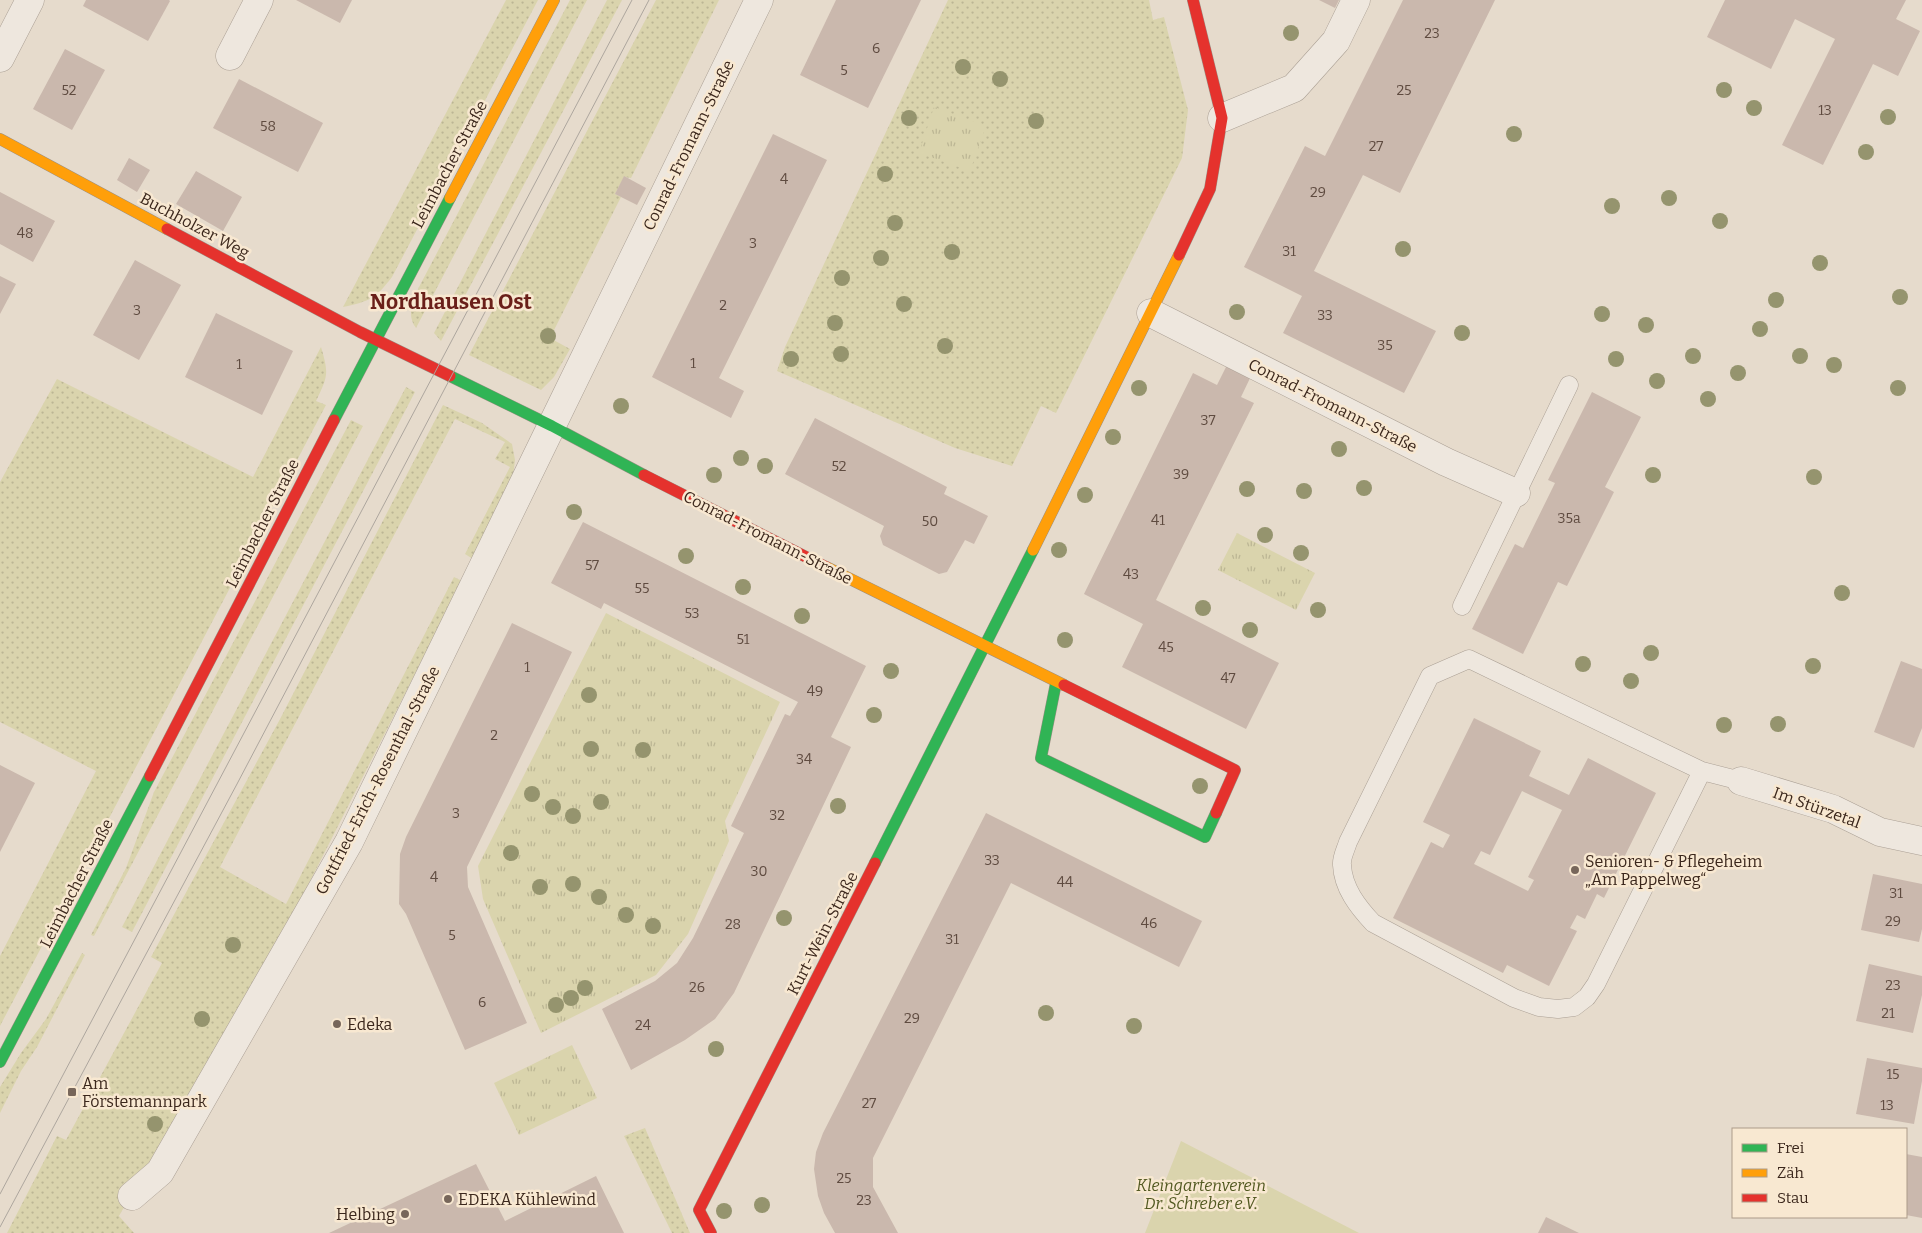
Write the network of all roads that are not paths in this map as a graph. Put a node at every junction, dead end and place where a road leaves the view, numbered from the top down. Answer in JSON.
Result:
{"nodes":[{"id":1,"x":30,"y":0,"type":"edge"},
{"id":2,"x":259,"y":0,"type":"edge"},
{"id":3,"x":554,"y":0,"type":"edge"},
{"id":4,"x":759,"y":0,"type":"edge"},
{"id":5,"x":1193,"y":0,"type":"edge"},
{"id":6,"x":1356,"y":0,"type":"edge"},
{"id":7,"x":230,"y":56,"type":"dead end"},
{"id":8,"x":0,"y":58,"type":"edge"},
{"id":9,"x":1222,"y":118,"type":"junction"},
{"id":10,"x":0,"y":138,"type":"edge"},
{"id":11,"x":1151,"y":312,"type":"junction"},
{"id":12,"x":375,"y":340,"type":"junction"},
{"id":13,"x":1569,"y":385,"type":"dead end"},
{"id":14,"x":552,"y":426,"type":"junction"},
{"id":15,"x":1516,"y":493,"type":"junction"},
{"id":16,"x":1462,"y":606,"type":"dead end"},
{"id":17,"x":984,"y":646,"type":"junction"},
{"id":18,"x":1056,"y":683,"type":"junction"},
{"id":19,"x":1702,"y":771,"type":"junction"},
{"id":20,"x":1741,"y":781,"type":"joint"},
{"id":21,"x":1922,"y":841,"type":"edge"},
{"id":22,"x":0,"y":1062,"type":"edge"},
{"id":23,"x":132,"y":1196,"type":"dead end"},
{"id":24,"x":711,"y":1233,"type":"edge"}],
"edges":[{"from":1,"to":8,"type":"street"},
{"from":2,"to":7,"type":"street"},
{"from":3,"to":12,"type":"street","name":"Leimbacher Straße"},
{"from":4,"to":14,"type":"street","name":"Conrad-Fromann-Straße"},
{"from":5,"to":9,"type":"street"},
{"from":6,"to":9,"type":"street"},
{"from":9,"to":11,"type":"street"},
{"from":10,"to":12,"type":"street","name":"Buchholzer Weg"},
{"from":11,"to":15,"type":"street","name":"Conrad-Fromann-Straße"},
{"from":11,"to":17,"type":"street"},
{"from":12,"to":14,"type":"street","name":"Conrad-Fromann-Straße"},
{"from":12,"to":22,"type":"street","name":"Leimbacher Straße"},
{"from":13,"to":15,"type":"lane"},
{"from":14,"to":17,"type":"street","name":"Conrad-Fromann-Straße"},
{"from":14,"to":23,"type":"street","name":"Gottfried-Erich-Rosenthal-Straße"},
{"from":15,"to":16,"type":"lane"},
{"from":17,"to":18,"type":"street","name":"Conrad-Fromann-Straße"},
{"from":17,"to":24,"type":"street","name":"Kurt-Wein-Straße"},
{"from":18,"to":18,"type":"street","name":"Conrad-Fromann-Straße"},
{"from":19,"to":19,"type":"lane"},
{"from":19,"to":20,"type":"lane"},
{"from":20,"to":21,"type":"street","name":"Im Stürzetal"}]}
